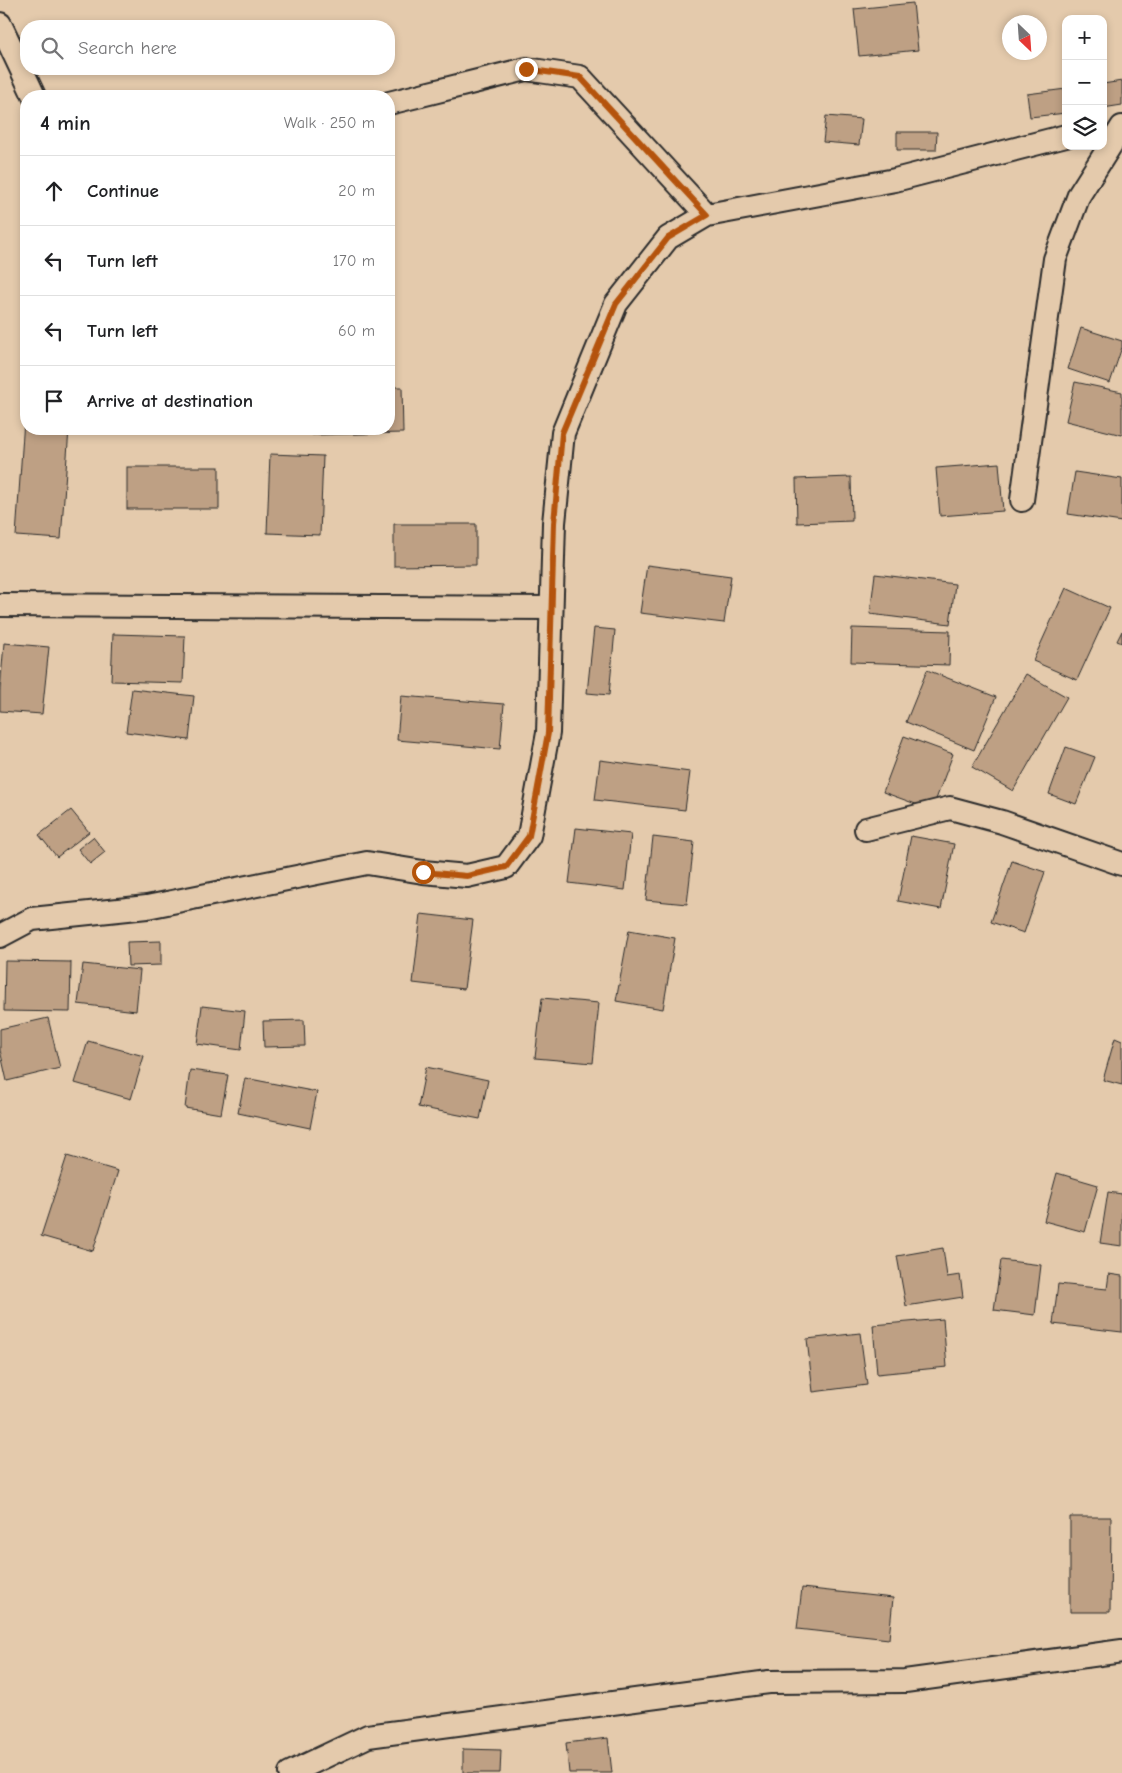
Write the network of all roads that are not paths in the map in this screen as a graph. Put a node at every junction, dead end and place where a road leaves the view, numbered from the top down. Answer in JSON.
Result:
{"nodes":[{"id":1,"x":0,"y":24,"type":"edge"},
{"id":2,"x":20,"y":66,"type":"edge"},
{"id":3,"x":24,"y":75,"type":"edge"},
{"id":4,"x":31,"y":90,"type":"edge"},
{"id":5,"x":395,"y":102,"type":"edge"},
{"id":6,"x":1122,"y":121,"type":"edge"},
{"id":7,"x":1107,"y":125,"type":"edge"},
{"id":8,"x":1122,"y":127,"type":"edge"},
{"id":9,"x":1062,"y":137,"type":"edge"},
{"id":10,"x":707,"y":215,"type":"junction"},
{"id":11,"x":1022,"y":500,"type":"dead end"},
{"id":12,"x":0,"y":605,"type":"edge"},
{"id":13,"x":551,"y":608,"type":"junction"},
{"id":14,"x":866,"y":829,"type":"dead end"},
{"id":15,"x":1122,"y":864,"type":"edge"},
{"id":16,"x":0,"y":936,"type":"edge"},
{"id":17,"x":1122,"y":1651,"type":"edge"},
{"id":18,"x":290,"y":1773,"type":"edge"}],
"edges":[{"from":1,"to":2,"type":"street"},
{"from":3,"to":4,"type":"street"},
{"from":5,"to":10,"type":"street"},
{"from":6,"to":7,"type":"street"},
{"from":8,"to":11,"type":"street"},
{"from":9,"to":10,"type":"street"},
{"from":10,"to":13,"type":"street"},
{"from":12,"to":13,"type":"street"},
{"from":13,"to":16,"type":"street"},
{"from":14,"to":15,"type":"street"},
{"from":17,"to":18,"type":"street"}]}
